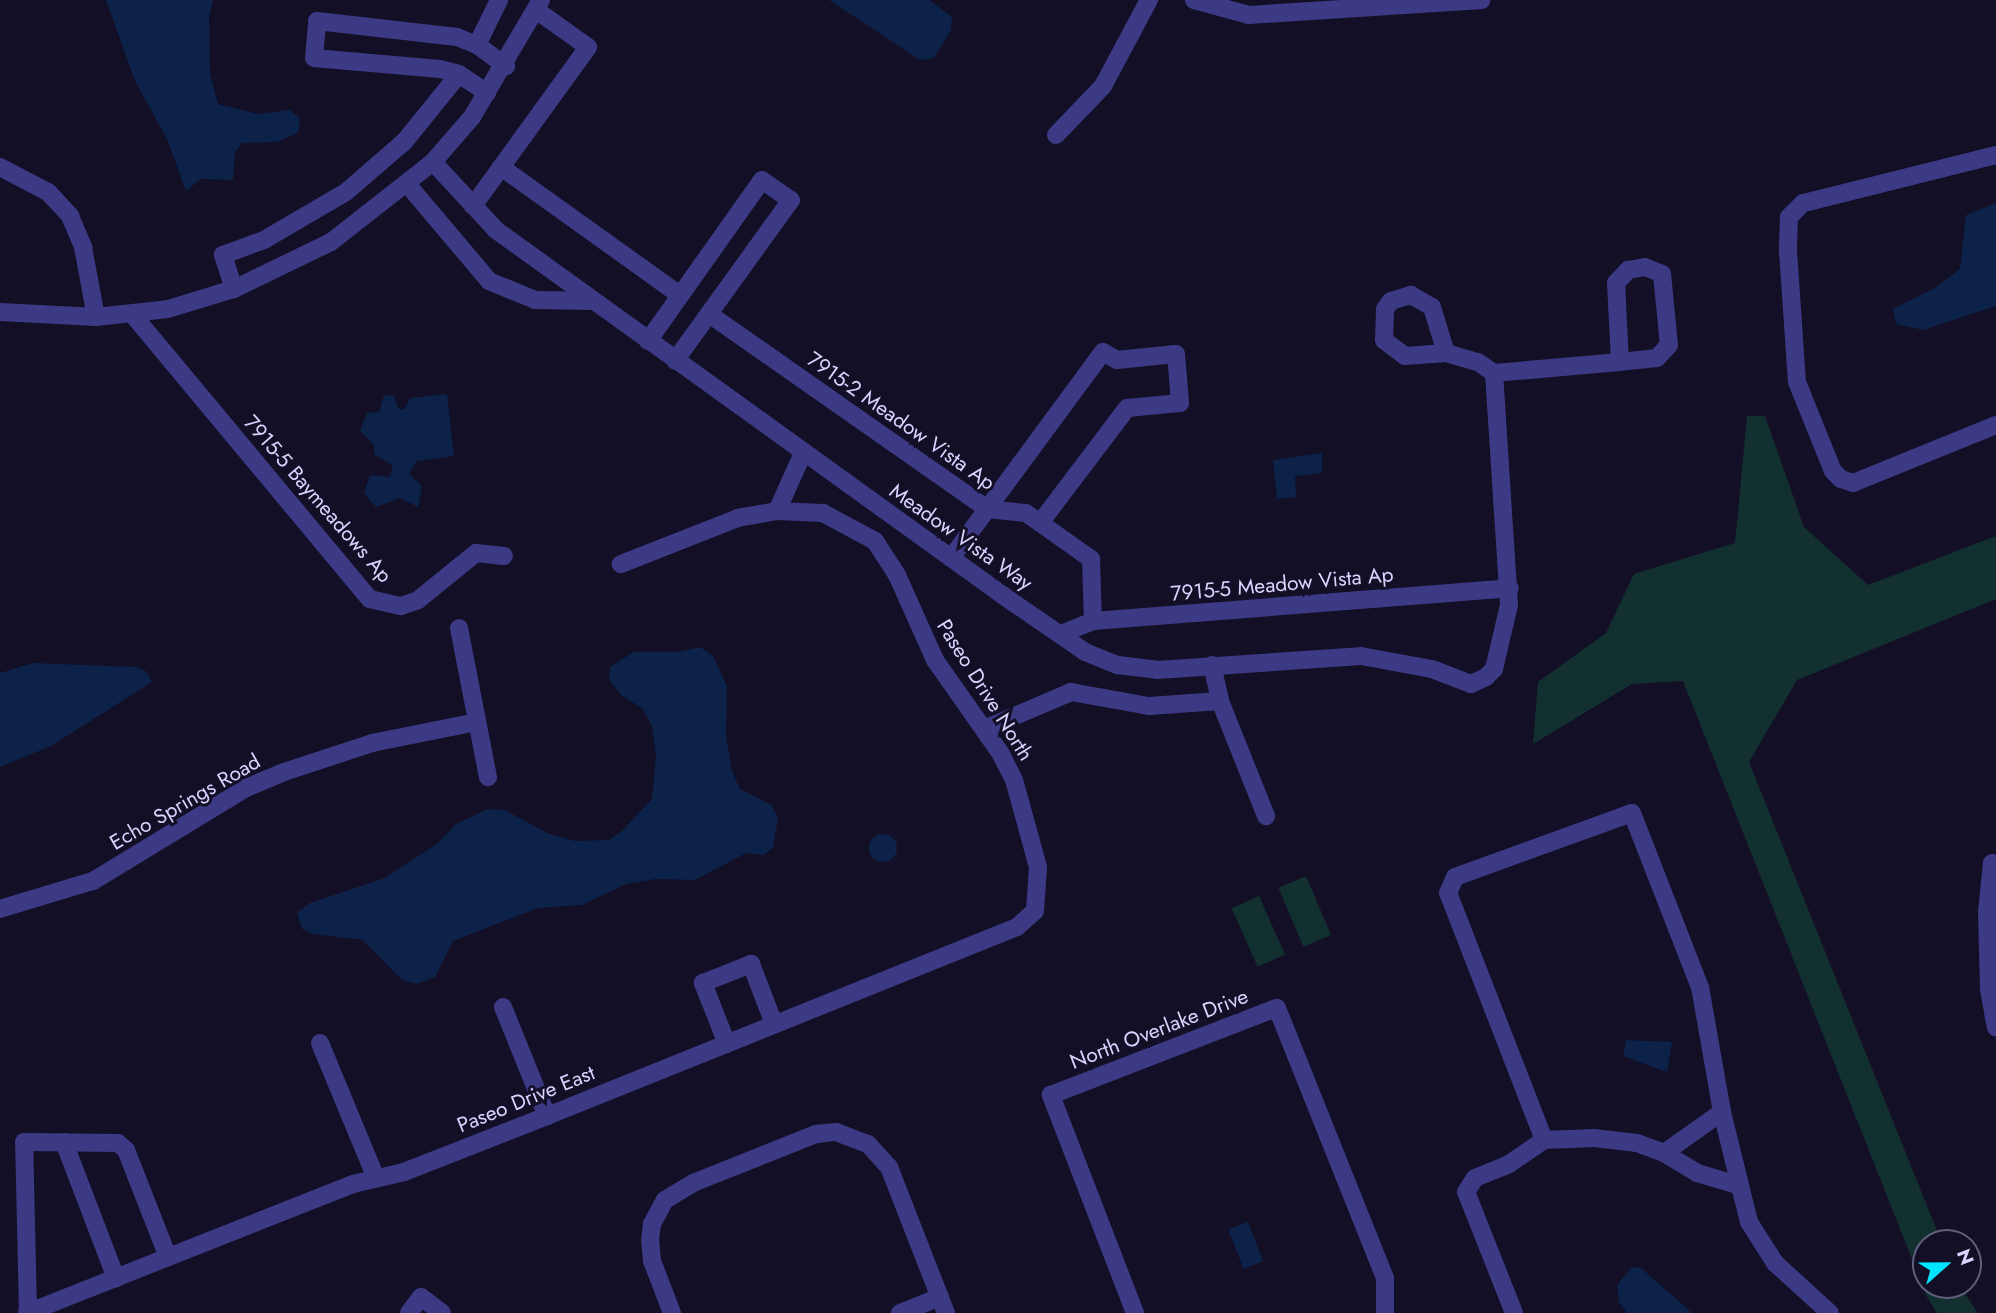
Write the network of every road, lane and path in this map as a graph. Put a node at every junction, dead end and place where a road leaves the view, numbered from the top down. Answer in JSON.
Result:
{"nodes":[{"id":1,"x":499,"y":0,"type":"edge"},
{"id":2,"x":1149,"y":0,"type":"edge"},
{"id":3,"x":1194,"y":0,"type":"edge"},
{"id":4,"x":1482,"y":0,"type":"edge"},
{"id":5,"x":538,"y":5,"type":"edge"},
{"id":6,"x":477,"y":45,"type":"junction"},
{"id":7,"x":506,"y":66,"type":"junction"},
{"id":8,"x":459,"y":74,"type":"junction"},
{"id":9,"x":487,"y":93,"type":"junction"},
{"id":10,"x":1056,"y":135,"type":"dead end"},
{"id":11,"x":1996,"y":155,"type":"edge"},
{"id":12,"x":433,"y":162,"type":"junction"},
{"id":13,"x":0,"y":167,"type":"edge"},
{"id":14,"x":501,"y":167,"type":"junction"},
{"id":15,"x":408,"y":185,"type":"junction"},
{"id":16,"x":473,"y":206,"type":"junction"},
{"id":17,"x":234,"y":289,"type":"junction"},
{"id":18,"x":680,"y":295,"type":"junction"},
{"id":19,"x":593,"y":301,"type":"junction"},
{"id":20,"x":0,"y":312,"type":"edge"},
{"id":21,"x":709,"y":314,"type":"junction"},
{"id":22,"x":133,"y":315,"type":"junction"},
{"id":23,"x":96,"y":317,"type":"junction"},
{"id":24,"x":648,"y":341,"type":"junction"},
{"id":25,"x":1446,"y":353,"type":"dead end"},
{"id":26,"x":676,"y":361,"type":"junction"},
{"id":27,"x":1620,"y":362,"type":"junction"},
{"id":28,"x":1494,"y":373,"type":"junction"},
{"id":29,"x":1996,"y":425,"type":"edge"},
{"id":30,"x":803,"y":453,"type":"junction"},
{"id":31,"x":987,"y":509,"type":"junction"},
{"id":32,"x":777,"y":511,"type":"junction"},
{"id":33,"x":895,"y":519,"type":"junction"},
{"id":34,"x":1040,"y":523,"type":"junction"},
{"id":35,"x":875,"y":541,"type":"junction"},
{"id":36,"x":504,"y":556,"type":"dead end"},
{"id":37,"x":951,"y":558,"type":"junction"},
{"id":38,"x":621,"y":564,"type":"dead end"},
{"id":39,"x":1510,"y":589,"type":"junction"},
{"id":40,"x":1093,"y":621,"type":"junction"},
{"id":41,"x":459,"y":628,"type":"dead end"},
{"id":42,"x":1061,"y":634,"type":"junction"},
{"id":43,"x":1212,"y":665,"type":"junction"},
{"id":44,"x":1220,"y":701,"type":"junction"},
{"id":45,"x":477,"y":722,"type":"junction"},
{"id":46,"x":984,"y":729,"type":"junction"},
{"id":47,"x":488,"y":777,"type":"dead end"},
{"id":48,"x":1266,"y":816,"type":"dead end"},
{"id":49,"x":1992,"y":863,"type":"dead end"},
{"id":50,"x":0,"y":909,"type":"edge"},
{"id":51,"x":1035,"y":911,"type":"joint"},
{"id":52,"x":503,"y":1007,"type":"dead end"},
{"id":53,"x":774,"y":1024,"type":"junction"},
{"id":54,"x":1996,"y":1027,"type":"edge"},
{"id":55,"x":320,"y":1044,"type":"dead end"},
{"id":56,"x":727,"y":1044,"type":"junction"},
{"id":57,"x":1722,"y":1112,"type":"junction"},
{"id":58,"x":547,"y":1116,"type":"junction"},
{"id":59,"x":1544,"y":1140,"type":"junction"},
{"id":60,"x":64,"y":1142,"type":"junction"},
{"id":61,"x":1664,"y":1153,"type":"junction"},
{"id":62,"x":376,"y":1178,"type":"junction"},
{"id":63,"x":1738,"y":1185,"type":"junction"},
{"id":64,"x":168,"y":1257,"type":"junction"},
{"id":65,"x":116,"y":1278,"type":"junction"},
{"id":66,"x":943,"y":1305,"type":"edge"},
{"id":67,"x":27,"y":1313,"type":"edge"},
{"id":68,"x":409,"y":1313,"type":"edge"},
{"id":69,"x":442,"y":1313,"type":"edge"},
{"id":70,"x":673,"y":1313,"type":"edge"},
{"id":71,"x":900,"y":1313,"type":"edge"},
{"id":72,"x":1135,"y":1313,"type":"edge"},
{"id":73,"x":1385,"y":1313,"type":"edge"},
{"id":74,"x":1514,"y":1313,"type":"edge"},
{"id":75,"x":1830,"y":1313,"type":"edge"}],
"edges":[{"from":1,"to":6,"type":"street"},
{"from":2,"to":10,"type":"street"},
{"from":3,"to":4,"type":"street"},
{"from":5,"to":7,"type":"street"},
{"from":5,"to":14,"type":"street"},
{"from":6,"to":7,"type":"street"},
{"from":6,"to":8,"type":"street"},
{"from":7,"to":9,"type":"street"},
{"from":8,"to":9,"type":"street"},
{"from":8,"to":17,"type":"street"},
{"from":9,"to":12,"type":"street"},
{"from":11,"to":29,"type":"street"},
{"from":12,"to":15,"type":"street"},
{"from":12,"to":16,"type":"street","name":"Meadow Vista Way"},
{"from":13,"to":23,"type":"street"},
{"from":14,"to":16,"type":"street"},
{"from":14,"to":18,"type":"street"},
{"from":15,"to":17,"type":"street"},
{"from":15,"to":19,"type":"street"},
{"from":16,"to":19,"type":"street","name":"Meadow Vista Way"},
{"from":17,"to":22,"type":"street"},
{"from":18,"to":21,"type":"street"},
{"from":18,"to":24,"type":"street"},
{"from":19,"to":24,"type":"street","name":"Meadow Vista Way"},
{"from":20,"to":23,"type":"street"},
{"from":21,"to":26,"type":"street"},
{"from":21,"to":31,"type":"street","name":"7915-2 Meadow Vista Ap"},
{"from":22,"to":23,"type":"street"},
{"from":22,"to":36,"type":"street","name":"7915-5 Baymeadows Ap"},
{"from":24,"to":26,"type":"street","name":"Meadow Vista Way"},
{"from":25,"to":28,"type":"street"},
{"from":26,"to":30,"type":"street","name":"Meadow Vista Way"},
{"from":27,"to":27,"type":"street"},
{"from":27,"to":28,"type":"street"},
{"from":28,"to":39,"type":"street","name":"Meadow Vista Way"},
{"from":30,"to":32,"type":"street"},
{"from":30,"to":33,"type":"street","name":"Meadow Vista Way"},
{"from":31,"to":34,"type":"street","name":"7915-2 Meadow Vista Ap"},
{"from":31,"to":34,"type":"street"},
{"from":31,"to":37,"type":"street"},
{"from":32,"to":35,"type":"street","name":"Paseo Drive North"},
{"from":32,"to":38,"type":"street","name":"Paseo Drive North"},
{"from":33,"to":35,"type":"street"},
{"from":33,"to":37,"type":"street","name":"Meadow Vista Way"},
{"from":34,"to":40,"type":"street","name":"7915-2 Meadow Vista Ap"},
{"from":35,"to":46,"type":"street","name":"Paseo Drive North"},
{"from":37,"to":42,"type":"street","name":"Meadow Vista Way"},
{"from":39,"to":40,"type":"street","name":"7915-5 Meadow Vista Ap"},
{"from":39,"to":43,"type":"street","name":"Meadow Vista Way"},
{"from":40,"to":42,"type":"street","name":"7915-5 Meadow Vista Ap"},
{"from":41,"to":45,"type":"street"},
{"from":42,"to":43,"type":"street","name":"Meadow Vista Way"},
{"from":43,"to":44,"type":"street"},
{"from":44,"to":46,"type":"street"},
{"from":44,"to":48,"type":"street"},
{"from":45,"to":47,"type":"street"},
{"from":45,"to":50,"type":"street","name":"Echo Springs Road"},
{"from":46,"to":51,"type":"street","name":"Paseo Drive North"},
{"from":49,"to":54,"type":"street"},
{"from":51,"to":53,"type":"street","name":"Paseo Drive East"},
{"from":52,"to":58,"type":"street"},
{"from":53,"to":56,"type":"street","name":"Paseo Drive East"},
{"from":53,"to":56,"type":"street"},
{"from":55,"to":62,"type":"street"},
{"from":56,"to":58,"type":"street","name":"Paseo Drive East"},
{"from":57,"to":59,"type":"street"},
{"from":57,"to":61,"type":"street"},
{"from":57,"to":63,"type":"street"},
{"from":58,"to":62,"type":"street","name":"Paseo Drive East"},
{"from":59,"to":61,"type":"street"},
{"from":59,"to":74,"type":"street"},
{"from":60,"to":64,"type":"street"},
{"from":60,"to":65,"type":"street"},
{"from":60,"to":67,"type":"street"},
{"from":61,"to":63,"type":"street"},
{"from":62,"to":64,"type":"street","name":"Paseo Drive East"},
{"from":63,"to":75,"type":"street"},
{"from":64,"to":65,"type":"street","name":"Paseo Drive East"},
{"from":65,"to":67,"type":"street","name":"Paseo Drive East"},
{"from":66,"to":70,"type":"street"},
{"from":66,"to":71,"type":"street"},
{"from":68,"to":69,"type":"street"},
{"from":72,"to":73,"type":"street","name":"North Overlake Drive"}]}
